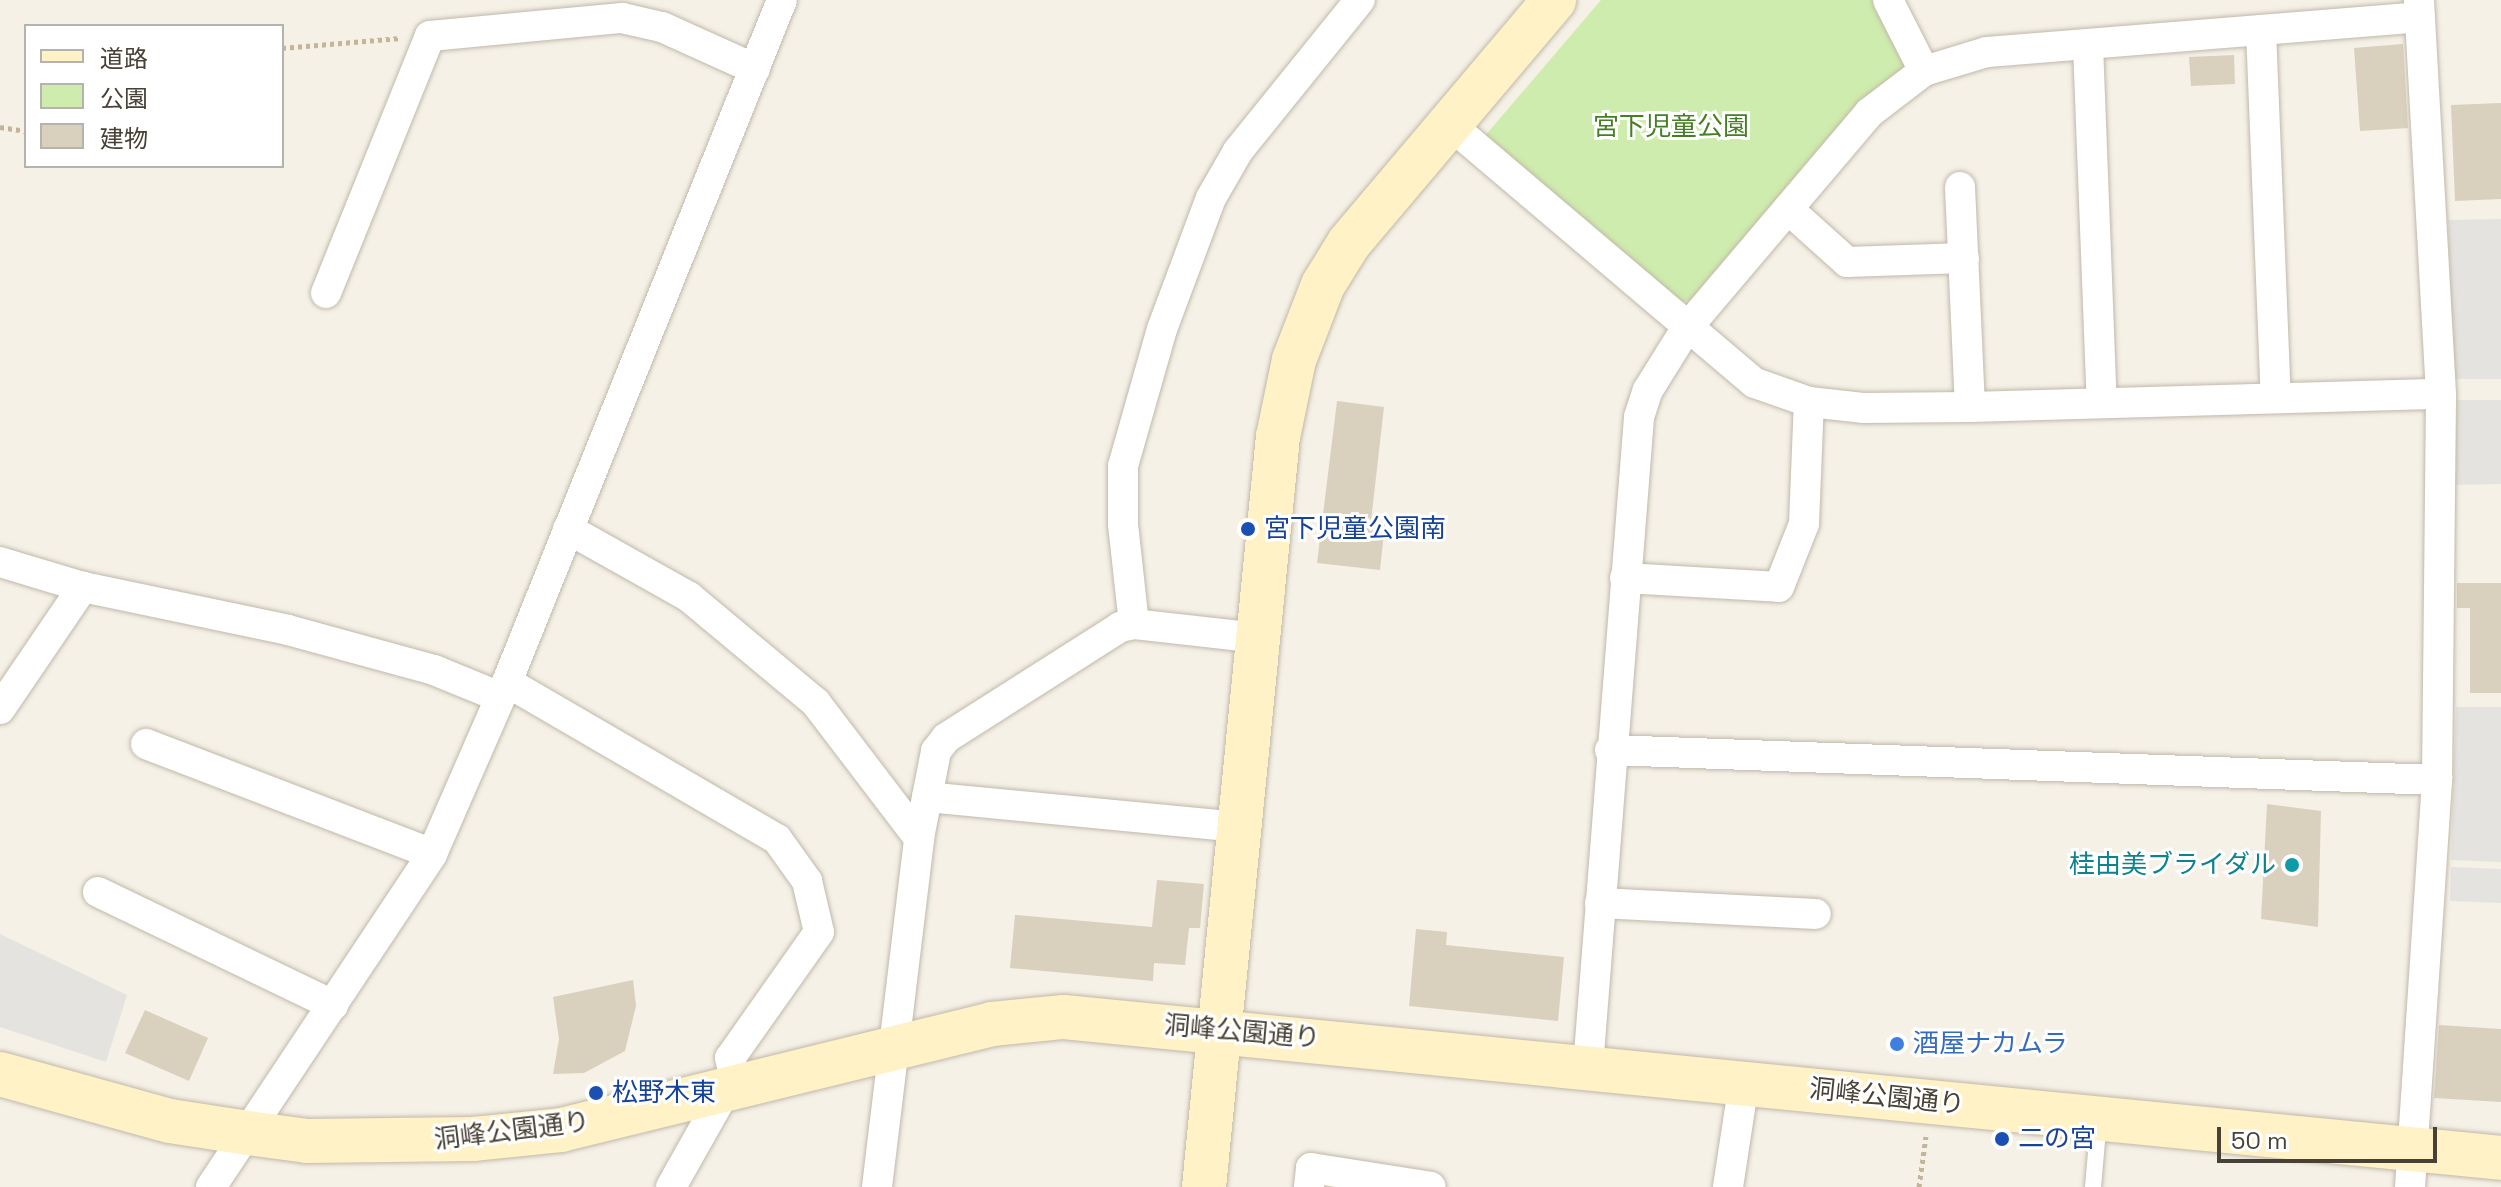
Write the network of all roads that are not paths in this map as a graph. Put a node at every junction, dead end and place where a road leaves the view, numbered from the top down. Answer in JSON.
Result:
{"nodes":[{"id":1,"x":782,"y":0,"type":"edge"},
{"id":2,"x":1360,"y":0,"type":"edge"},
{"id":3,"x":1888,"y":0,"type":"edge"},
{"id":4,"x":1540,"y":5,"type":"edge"},
{"id":5,"x":2420,"y":9,"type":"edge"},
{"id":6,"x":2261,"y":30,"type":"junction"},
{"id":7,"x":2088,"y":45,"type":"junction"},
{"id":8,"x":755,"y":69,"type":"junction"},
{"id":9,"x":1924,"y":71,"type":"junction"},
{"id":10,"x":1448,"y":123,"type":"junction"},
{"id":11,"x":1960,"y":187,"type":"dead end"},
{"id":12,"x":1788,"y":209,"type":"junction"},
{"id":13,"x":1964,"y":258,"type":"junction"},
{"id":14,"x":326,"y":293,"type":"dead end"},
{"id":15,"x":1686,"y":329,"type":"junction"},
{"id":16,"x":2441,"y":394,"type":"junction"},
{"id":17,"x":2276,"y":398,"type":"junction"},
{"id":18,"x":1809,"y":402,"type":"junction"},
{"id":19,"x":2102,"y":402,"type":"junction"},
{"id":20,"x":1970,"y":407,"type":"junction"},
{"id":21,"x":568,"y":529,"type":"junction"},
{"id":22,"x":0,"y":562,"type":"edge"},
{"id":23,"x":1625,"y":578,"type":"junction"},
{"id":24,"x":83,"y":587,"type":"junction"},
{"id":25,"x":1134,"y":624,"type":"junction"},
{"id":26,"x":1258,"y":638,"type":"junction"},
{"id":27,"x":503,"y":690,"type":"junction"},
{"id":28,"x":0,"y":709,"type":"edge"},
{"id":29,"x":146,"y":744,"type":"dead end"},
{"id":30,"x":1610,"y":750,"type":"junction"},
{"id":31,"x":2437,"y":780,"type":"junction"},
{"id":32,"x":927,"y":797,"type":"junction"},
{"id":33,"x":1240,"y":827,"type":"junction"},
{"id":34,"x":919,"y":838,"type":"junction"},
{"id":35,"x":432,"y":854,"type":"junction"},
{"id":36,"x":98,"y":892,"type":"dead end"},
{"id":37,"x":1600,"y":903,"type":"junction"},
{"id":38,"x":1816,"y":914,"type":"dead end"},
{"id":39,"x":333,"y":1005,"type":"junction"},
{"id":40,"x":1219,"y":1029,"type":"junction"},
{"id":41,"x":891,"y":1049,"type":"junction"},
{"id":42,"x":1588,"y":1067,"type":"junction"},
{"id":43,"x":0,"y":1074,"type":"edge"},
{"id":44,"x":1744,"y":1083,"type":"junction"},
{"id":45,"x":731,"y":1090,"type":"junction"},
{"id":46,"x":2099,"y":1118,"type":"junction"},
{"id":47,"x":248,"y":1133,"type":"junction"},
{"id":48,"x":2501,"y":1158,"type":"edge"},
{"id":49,"x":2411,"y":1168,"type":"edge"},
{"id":50,"x":211,"y":1187,"type":"edge"},
{"id":51,"x":671,"y":1187,"type":"edge"},
{"id":52,"x":877,"y":1187,"type":"edge"},
{"id":53,"x":1204,"y":1187,"type":"edge"},
{"id":54,"x":1309,"y":1187,"type":"edge"},
{"id":55,"x":1431,"y":1187,"type":"edge"},
{"id":56,"x":1728,"y":1187,"type":"edge"},
{"id":57,"x":2093,"y":1187,"type":"edge"}],
"edges":[{"from":1,"to":8,"type":"street"},
{"from":2,"to":25,"type":"street"},
{"from":3,"to":9,"type":"street"},
{"from":4,"to":10,"type":"street"},
{"from":5,"to":6,"type":"street"},
{"from":5,"to":16,"type":"street"},
{"from":6,"to":7,"type":"street"},
{"from":6,"to":17,"type":"street"},
{"from":7,"to":9,"type":"street"},
{"from":7,"to":19,"type":"street"},
{"from":8,"to":14,"type":"street"},
{"from":8,"to":21,"type":"street"},
{"from":9,"to":12,"type":"street"},
{"from":10,"to":15,"type":"street"},
{"from":10,"to":26,"type":"street"},
{"from":11,"to":13,"type":"street"},
{"from":12,"to":13,"type":"street"},
{"from":12,"to":15,"type":"street"},
{"from":13,"to":20,"type":"street"},
{"from":15,"to":18,"type":"street"},
{"from":15,"to":23,"type":"street"},
{"from":16,"to":17,"type":"street"},
{"from":16,"to":31,"type":"street"},
{"from":17,"to":19,"type":"street"},
{"from":18,"to":20,"type":"street"},
{"from":18,"to":23,"type":"street"},
{"from":19,"to":20,"type":"street"},
{"from":21,"to":27,"type":"street"},
{"from":21,"to":34,"type":"street"},
{"from":22,"to":24,"type":"street"},
{"from":23,"to":30,"type":"street"},
{"from":24,"to":27,"type":"street"},
{"from":24,"to":28,"type":"street"},
{"from":25,"to":26,"type":"street"},
{"from":25,"to":32,"type":"street"},
{"from":26,"to":33,"type":"street"},
{"from":27,"to":35,"type":"street"},
{"from":27,"to":45,"type":"street"},
{"from":29,"to":35,"type":"street"},
{"from":30,"to":31,"type":"street"},
{"from":30,"to":37,"type":"street"},
{"from":31,"to":49,"type":"street"},
{"from":32,"to":33,"type":"street"},
{"from":32,"to":34,"type":"street"},
{"from":33,"to":40,"type":"street"},
{"from":34,"to":41,"type":"street"},
{"from":35,"to":39,"type":"street"},
{"from":36,"to":39,"type":"street"},
{"from":37,"to":38,"type":"street"},
{"from":37,"to":42,"type":"street"},
{"from":39,"to":47,"type":"street"},
{"from":40,"to":41,"type":"street","name":"洞峰公園通り"},
{"from":40,"to":42,"type":"street","name":"洞峰公園通り"},
{"from":40,"to":53,"type":"street"},
{"from":41,"to":45,"type":"street","name":"洞峰公園通り"},
{"from":41,"to":52,"type":"street"},
{"from":42,"to":44,"type":"street","name":"洞峰公園通り"},
{"from":43,"to":47,"type":"street","name":"洞峰公園通り"},
{"from":44,"to":46,"type":"street","name":"洞峰公園通り"},
{"from":44,"to":56,"type":"street"},
{"from":45,"to":47,"type":"street","name":"洞峰公園通り"},
{"from":45,"to":51,"type":"street"},
{"from":46,"to":49,"type":"street","name":"洞峰公園通り"},
{"from":46,"to":57,"type":"lane"},
{"from":47,"to":50,"type":"street"},
{"from":48,"to":49,"type":"street","name":"洞峰公園通り"},
{"from":54,"to":55,"type":"street"}]}
